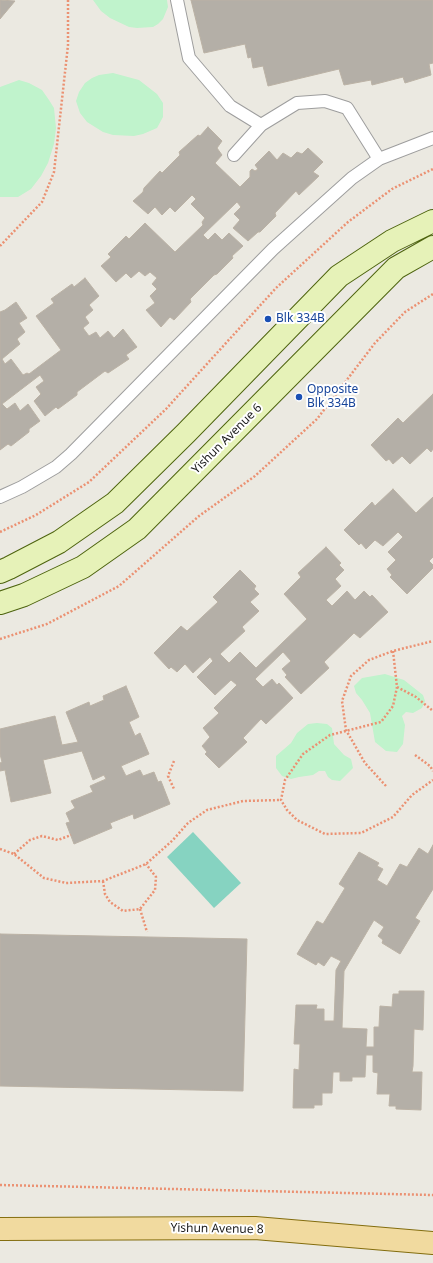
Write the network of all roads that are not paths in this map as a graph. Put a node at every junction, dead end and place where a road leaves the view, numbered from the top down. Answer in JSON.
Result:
{"nodes":[{"id":1,"x":176,"y":0,"type":"edge"},
{"id":2,"x":261,"y":124,"type":"junction"},
{"id":3,"x":433,"y":138,"type":"edge"},
{"id":4,"x":234,"y":155,"type":"dead end"},
{"id":5,"x":379,"y":159,"type":"junction"},
{"id":6,"x":433,"y":221,"type":"edge"},
{"id":7,"x":433,"y":247,"type":"edge"},
{"id":8,"x":0,"y":497,"type":"edge"},
{"id":9,"x":0,"y":572,"type":"edge"},
{"id":10,"x":0,"y":603,"type":"edge"},
{"id":11,"x":0,"y":1229,"type":"edge"},
{"id":12,"x":433,"y":1243,"type":"edge"}],
"edges":[{"from":1,"to":2,"type":"lane"},
{"from":2,"to":4,"type":"lane"},
{"from":2,"to":5,"type":"lane"},
{"from":3,"to":5,"type":"lane"},
{"from":5,"to":8,"type":"lane"},
{"from":6,"to":9,"type":"main road"},
{"from":7,"to":10,"type":"main road","name":"Yishun Avenue 6"},
{"from":11,"to":12,"type":"main road","name":"Yishun Avenue 8"}]}
